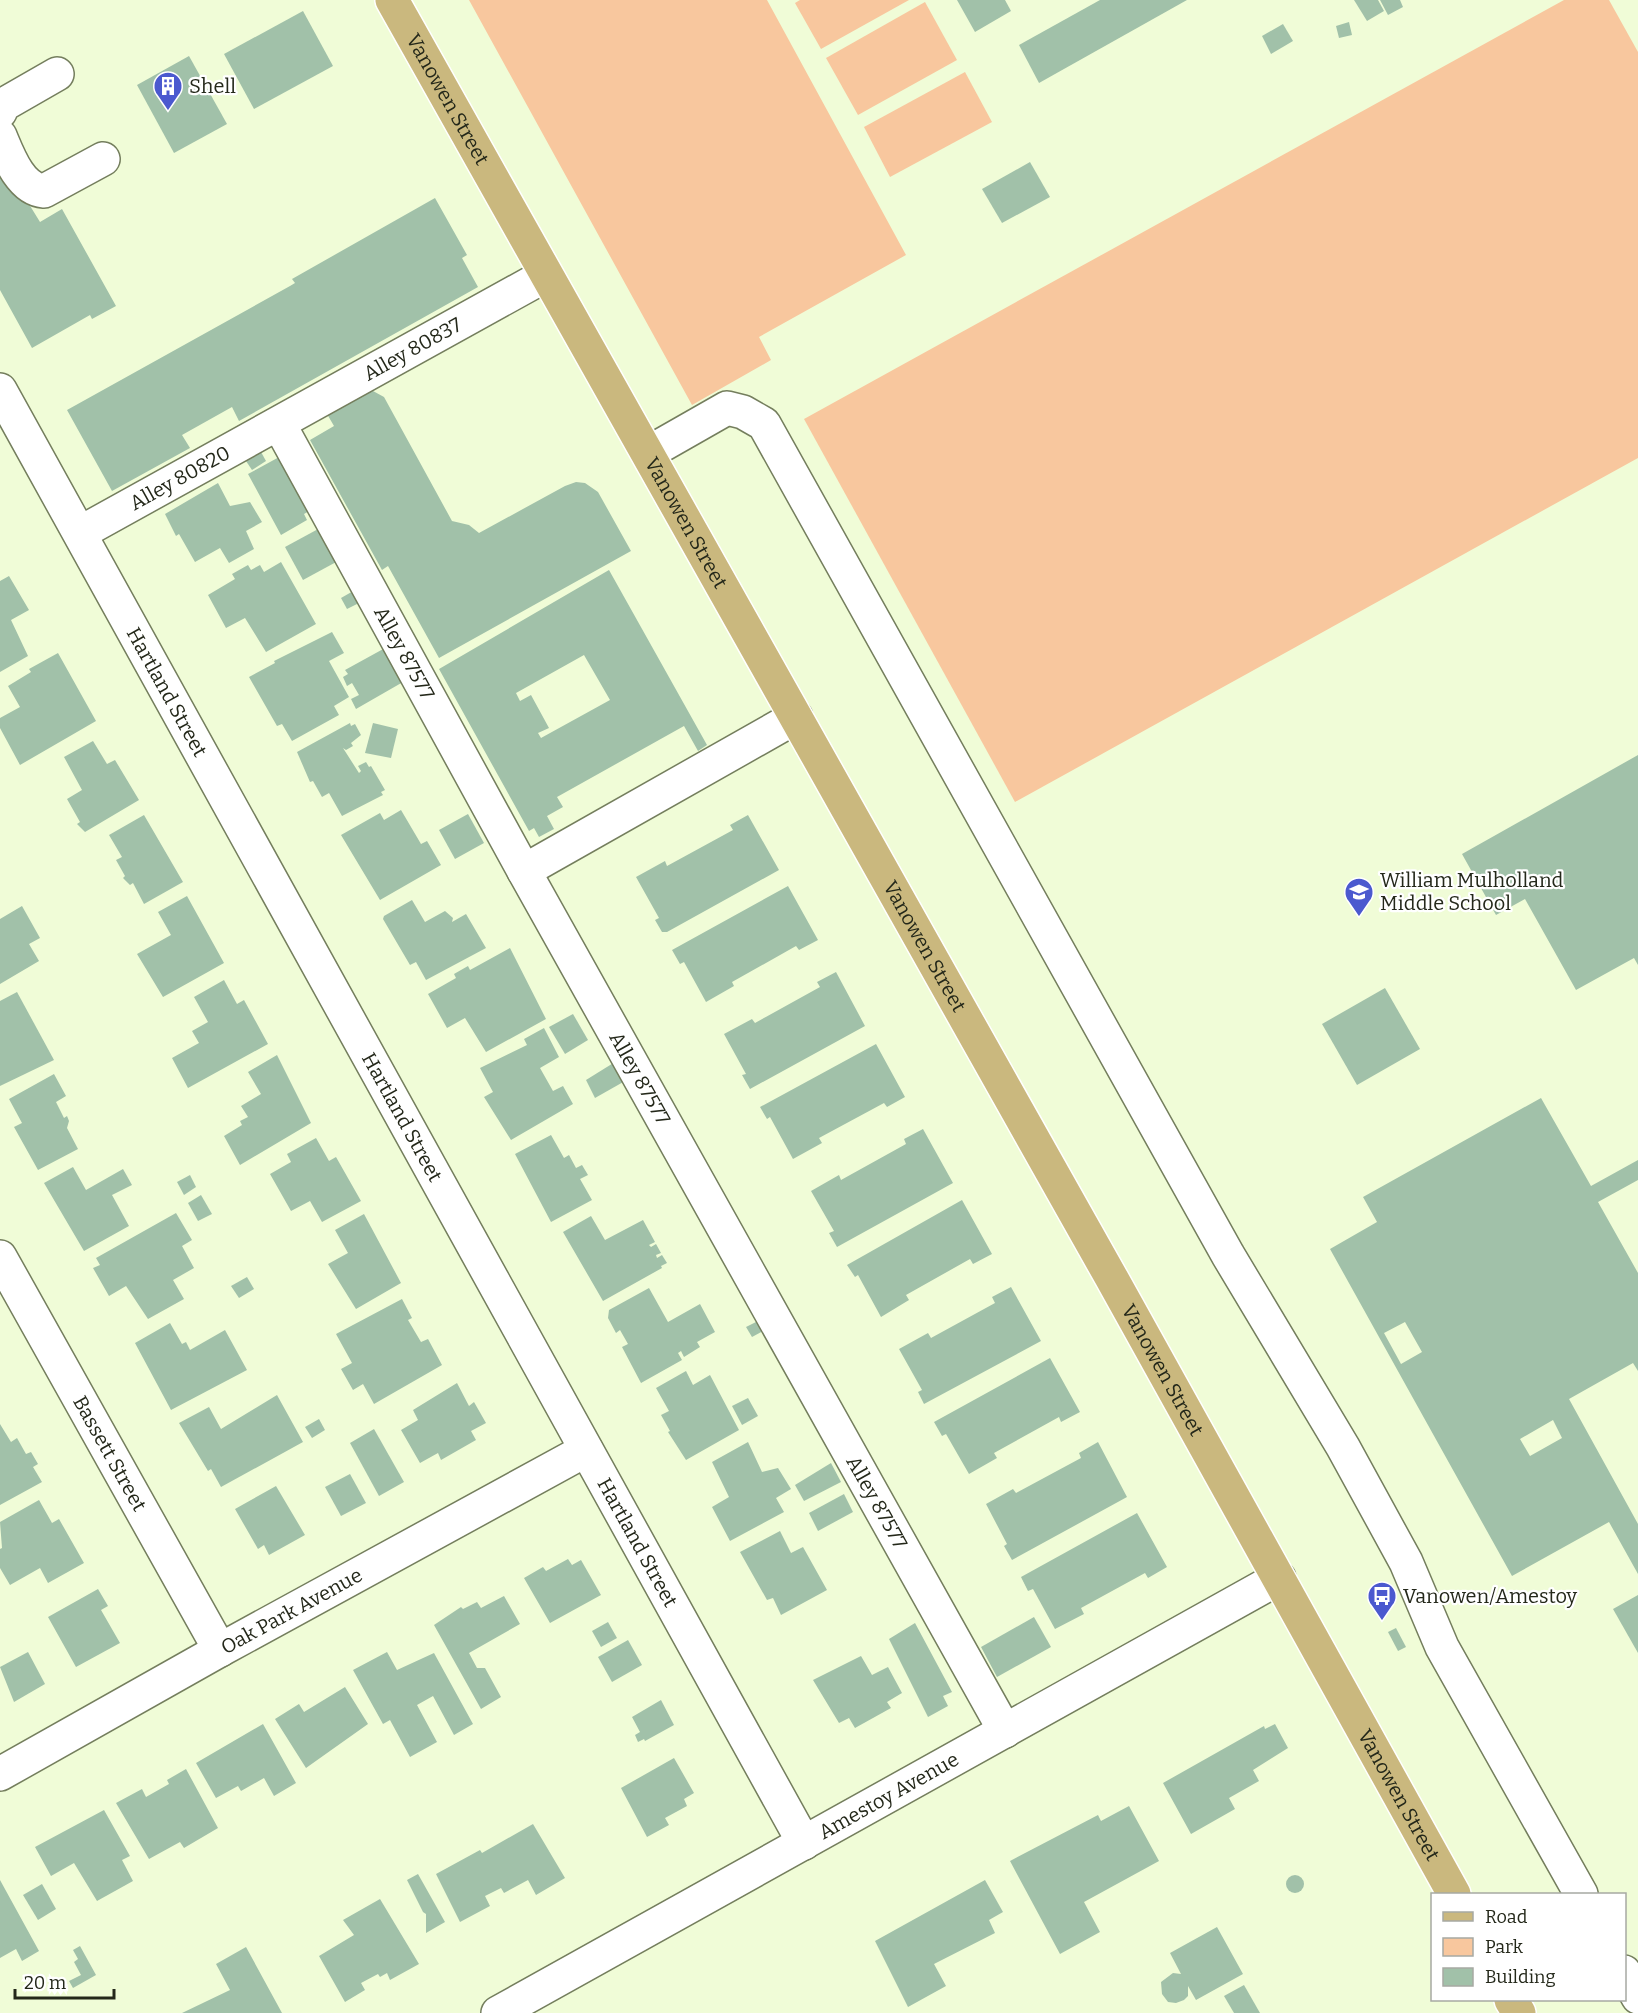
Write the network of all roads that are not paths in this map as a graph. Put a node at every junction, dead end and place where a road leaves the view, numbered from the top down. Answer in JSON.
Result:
{"nodes":[{"id":1,"x":392,"y":0,"type":"edge"},
{"id":2,"x":57,"y":75,"type":"dead end"},
{"id":3,"x":0,"y":112,"type":"edge"},
{"id":4,"x":0,"y":136,"type":"edge"},
{"id":5,"x":103,"y":159,"type":"dead end"},
{"id":6,"x":546,"y":275,"type":"junction"},
{"id":7,"x":0,"y":390,"type":"edge"},
{"id":8,"x":279,"y":424,"type":"junction"},
{"id":9,"x":648,"y":453,"type":"junction"},
{"id":10,"x":80,"y":532,"type":"junction"},
{"id":11,"x":796,"y":717,"type":"junction"},
{"id":12,"x":524,"y":871,"type":"junction"},
{"id":13,"x":0,"y":1257,"type":"edge"},
{"id":14,"x":586,"y":1450,"type":"junction"},
{"id":15,"x":1279,"y":1578,"type":"junction"},
{"id":16,"x":220,"y":1650,"type":"junction"},
{"id":17,"x":1005,"y":1731,"type":"junction"},
{"id":18,"x":0,"y":1774,"type":"edge"},
{"id":19,"x":804,"y":1843,"type":"junction"},
{"id":20,"x":1453,"y":1893,"type":"edge"},
{"id":21,"x":1580,"y":1893,"type":"edge"},
{"id":22,"x":1626,"y":1975,"type":"edge"},
{"id":23,"x":1638,"y":1996,"type":"edge"},
{"id":24,"x":498,"y":2013,"type":"edge"}],
"edges":[{"from":1,"to":6,"type":"main road","name":"Vanowen Street"},
{"from":2,"to":3,"type":"street"},
{"from":4,"to":5,"type":"street"},
{"from":6,"to":8,"type":"street","name":"Alley 80837"},
{"from":6,"to":9,"type":"main road","name":"Vanowen Street"},
{"from":7,"to":10,"type":"street","name":"Hartland Street"},
{"from":8,"to":10,"type":"street","name":"Alley 80820"},
{"from":8,"to":12,"type":"street","name":"Alley 87577"},
{"from":9,"to":11,"type":"main road","name":"Vanowen Street"},
{"from":9,"to":21,"type":"street"},
{"from":10,"to":14,"type":"street","name":"Hartland Street"},
{"from":11,"to":12,"type":"street"},
{"from":11,"to":15,"type":"main road","name":"Vanowen Street"},
{"from":12,"to":17,"type":"street","name":"Alley 87577"},
{"from":13,"to":16,"type":"street","name":"Bassett Street"},
{"from":14,"to":16,"type":"street","name":"Oak Park Avenue"},
{"from":14,"to":19,"type":"street","name":"Hartland Street"},
{"from":15,"to":17,"type":"street","name":"Amestoy Avenue"},
{"from":15,"to":20,"type":"main road","name":"Vanowen Street"},
{"from":16,"to":18,"type":"street","name":"Oak Park Avenue"},
{"from":17,"to":19,"type":"street","name":"Amestoy Avenue"},
{"from":19,"to":24,"type":"street","name":"Amestoy Avenue"},
{"from":22,"to":23,"type":"street"}]}
